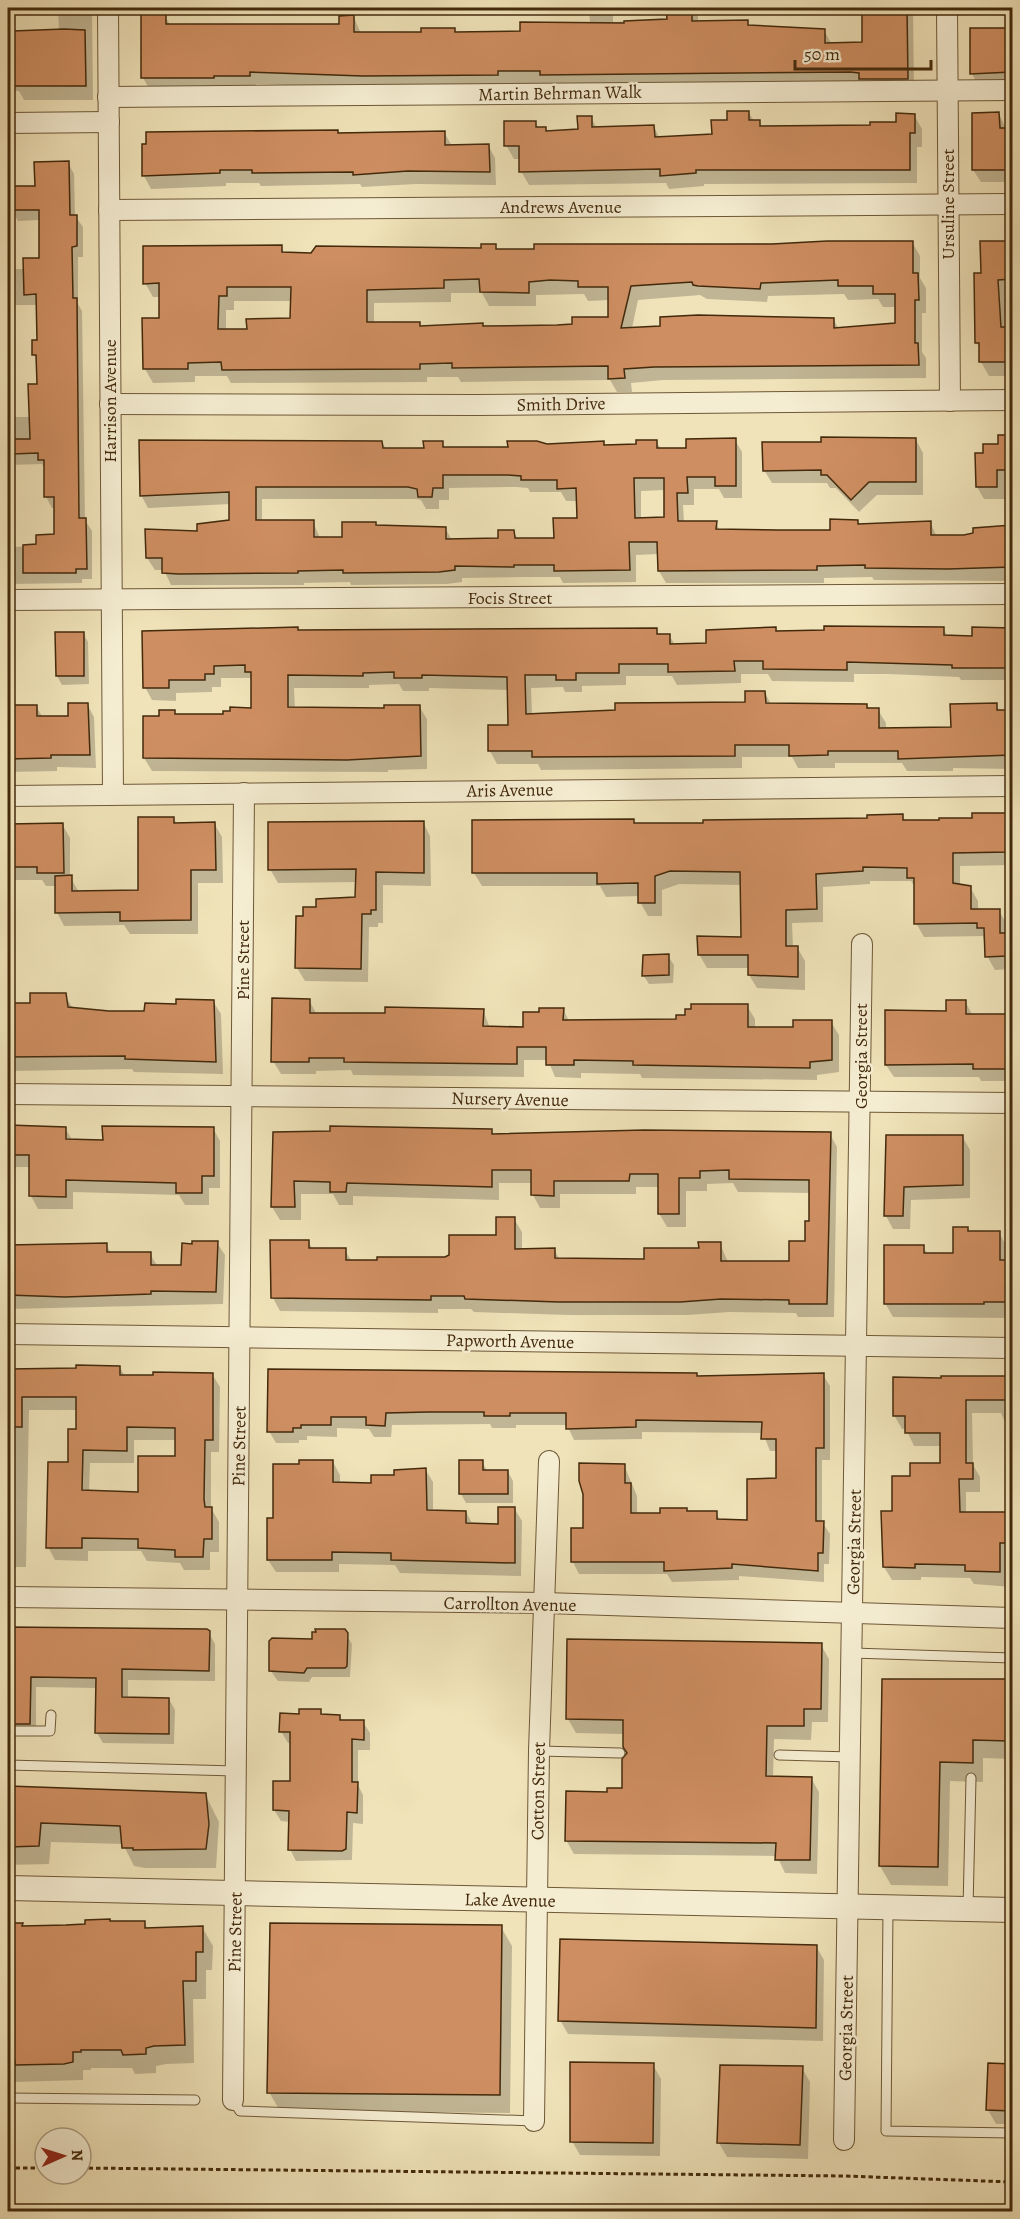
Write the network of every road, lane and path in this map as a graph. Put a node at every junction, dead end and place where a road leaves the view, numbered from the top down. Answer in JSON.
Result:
{"nodes":[{"id":1,"x":108,"y":8,"type":"edge"},
{"id":2,"x":946,"y":8,"type":"edge"},
{"id":3,"x":947,"y":90,"type":"junction"},
{"id":4,"x":1012,"y":90,"type":"edge"},
{"id":5,"x":108,"y":98,"type":"junction"},
{"id":6,"x":109,"y":122,"type":"junction"},
{"id":7,"x":8,"y":123,"type":"edge"},
{"id":8,"x":1012,"y":204,"type":"edge"},
{"id":9,"x":948,"y":205,"type":"junction"},
{"id":10,"x":109,"y":210,"type":"junction"},
{"id":11,"x":1012,"y":399,"type":"edge"},
{"id":12,"x":950,"y":400,"type":"junction"},
{"id":13,"x":110,"y":404,"type":"junction"},
{"id":14,"x":1012,"y":594,"type":"edge"},
{"id":15,"x":8,"y":600,"type":"edge"},
{"id":16,"x":112,"y":600,"type":"junction"},
{"id":17,"x":1012,"y":786,"type":"edge"},
{"id":18,"x":244,"y":793,"type":"junction"},
{"id":19,"x":113,"y":795,"type":"junction"},
{"id":20,"x":8,"y":796,"type":"edge"},
{"id":21,"x":862,"y":944,"type":"dead end"},
{"id":22,"x":8,"y":1094,"type":"edge"},
{"id":23,"x":242,"y":1096,"type":"junction"},
{"id":24,"x":861,"y":1102,"type":"junction"},
{"id":25,"x":1012,"y":1103,"type":"edge"},
{"id":26,"x":8,"y":1335,"type":"edge"},
{"id":27,"x":240,"y":1338,"type":"junction"},
{"id":28,"x":857,"y":1346,"type":"junction"},
{"id":29,"x":1012,"y":1348,"type":"edge"},
{"id":30,"x":549,"y":1461,"type":"dead end"},
{"id":31,"x":8,"y":1597,"type":"edge"},
{"id":32,"x":237,"y":1601,"type":"junction"},
{"id":33,"x":545,"y":1603,"type":"junction"},
{"id":34,"x":853,"y":1615,"type":"junction"},
{"id":35,"x":1012,"y":1618,"type":"edge"},
{"id":36,"x":852,"y":1653,"type":"junction"},
{"id":37,"x":1012,"y":1658,"type":"edge"},
{"id":38,"x":51,"y":1715,"type":"dead end"},
{"id":39,"x":8,"y":1731,"type":"edge"},
{"id":40,"x":539,"y":1751,"type":"junction"},
{"id":41,"x":620,"y":1753,"type":"dead end"},
{"id":42,"x":779,"y":1755,"type":"dead end"},
{"id":43,"x":851,"y":1757,"type":"junction"},
{"id":44,"x":8,"y":1765,"type":"edge"},
{"id":45,"x":236,"y":1771,"type":"junction"},
{"id":46,"x":971,"y":1778,"type":"dead end"},
{"id":47,"x":8,"y":1888,"type":"edge"},
{"id":48,"x":235,"y":1894,"type":"junction"},
{"id":49,"x":536,"y":1900,"type":"junction"},
{"id":50,"x":848,"y":1906,"type":"junction"},
{"id":51,"x":888,"y":1907,"type":"junction"},
{"id":52,"x":968,"y":1909,"type":"junction"},
{"id":53,"x":1012,"y":1910,"type":"edge"},
{"id":54,"x":8,"y":2098,"type":"edge"},
{"id":55,"x":195,"y":2100,"type":"dead end"},
{"id":56,"x":232,"y":2100,"type":"joint"},
{"id":57,"x":534,"y":2121,"type":"joint"},
{"id":58,"x":1012,"y":2133,"type":"edge"},
{"id":59,"x":844,"y":2140,"type":"dead end"},
{"id":60,"x":8,"y":2168,"type":"edge"},
{"id":61,"x":33,"y":2168,"type":"edge"},
{"id":62,"x":93,"y":2168,"type":"edge"},
{"id":63,"x":1012,"y":2182,"type":"edge"}],
"edges":[{"from":1,"to":5,"type":"street","name":"Harrison Avenue"},
{"from":2,"to":3,"type":"street","name":"Ursuline Street"},
{"from":3,"to":4,"type":"street","name":"Martin Behrman Walk"},
{"from":3,"to":5,"type":"street","name":"Martin Behrman Walk"},
{"from":3,"to":9,"type":"street","name":"Ursuline Street"},
{"from":5,"to":6,"type":"street","name":"Harrison Avenue"},
{"from":6,"to":7,"type":"street"},
{"from":6,"to":10,"type":"street","name":"Harrison Avenue"},
{"from":8,"to":9,"type":"street","name":"Andrews Avenue"},
{"from":9,"to":10,"type":"street","name":"Andrews Avenue"},
{"from":9,"to":12,"type":"street","name":"Ursuline Street"},
{"from":10,"to":13,"type":"street","name":"Harrison Avenue"},
{"from":11,"to":12,"type":"street","name":"Smith Drive"},
{"from":12,"to":13,"type":"street","name":"Smith Drive"},
{"from":13,"to":16,"type":"street","name":"Harrison Avenue"},
{"from":14,"to":16,"type":"street","name":"Focis Street"},
{"from":15,"to":16,"type":"street","name":"Focis Street"},
{"from":16,"to":19,"type":"street","name":"Harrison Avenue"},
{"from":17,"to":18,"type":"street","name":"Aris Avenue"},
{"from":18,"to":19,"type":"street","name":"Aris Avenue"},
{"from":18,"to":23,"type":"street","name":"Pine Street"},
{"from":19,"to":20,"type":"street","name":"Aris Avenue"},
{"from":21,"to":24,"type":"street","name":"Georgia Street"},
{"from":22,"to":23,"type":"street","name":"Nursery Avenue"},
{"from":23,"to":24,"type":"street","name":"Nursery Avenue"},
{"from":23,"to":27,"type":"street","name":"Pine Street"},
{"from":24,"to":25,"type":"street","name":"Nursery Avenue"},
{"from":24,"to":28,"type":"street","name":"Georgia Street"},
{"from":26,"to":27,"type":"street","name":"Papworth Avenue"},
{"from":27,"to":28,"type":"street","name":"Papworth Avenue"},
{"from":27,"to":32,"type":"street","name":"Pine Street"},
{"from":28,"to":29,"type":"street","name":"Papworth Avenue"},
{"from":28,"to":34,"type":"street","name":"Georgia Street"},
{"from":30,"to":33,"type":"street","name":"Cotton Street"},
{"from":31,"to":32,"type":"street","name":"Carrollton Avenue"},
{"from":32,"to":33,"type":"street","name":"Carrollton Avenue"},
{"from":32,"to":45,"type":"street","name":"Pine Street"},
{"from":33,"to":34,"type":"street","name":"Carrollton Avenue"},
{"from":33,"to":40,"type":"street","name":"Cotton Street"},
{"from":34,"to":35,"type":"street","name":"Carrollton Avenue"},
{"from":34,"to":36,"type":"street","name":"Georgia Street"},
{"from":36,"to":37,"type":"lane"},
{"from":36,"to":43,"type":"street","name":"Georgia Street"},
{"from":38,"to":39,"type":"lane"},
{"from":40,"to":41,"type":"lane"},
{"from":40,"to":49,"type":"street","name":"Cotton Street"},
{"from":42,"to":43,"type":"lane"},
{"from":43,"to":50,"type":"street","name":"Georgia Street"},
{"from":44,"to":45,"type":"lane"},
{"from":45,"to":48,"type":"street","name":"Pine Street"},
{"from":46,"to":52,"type":"lane"},
{"from":47,"to":48,"type":"street","name":"Lake Avenue"},
{"from":48,"to":49,"type":"street","name":"Lake Avenue"},
{"from":48,"to":56,"type":"street","name":"Pine Street"},
{"from":49,"to":50,"type":"street","name":"Lake Avenue"},
{"from":49,"to":57,"type":"street","name":"Cotton Street"},
{"from":50,"to":51,"type":"street","name":"Lake Avenue"},
{"from":50,"to":59,"type":"street","name":"Georgia Street"},
{"from":51,"to":52,"type":"street","name":"Lake Avenue"},
{"from":51,"to":58,"type":"lane"},
{"from":52,"to":53,"type":"street","name":"Lake Avenue"},
{"from":54,"to":55,"type":"lane"},
{"from":56,"to":57,"type":"lane"},
{"from":60,"to":61,"type":"path"},
{"from":62,"to":63,"type":"path"}]}
